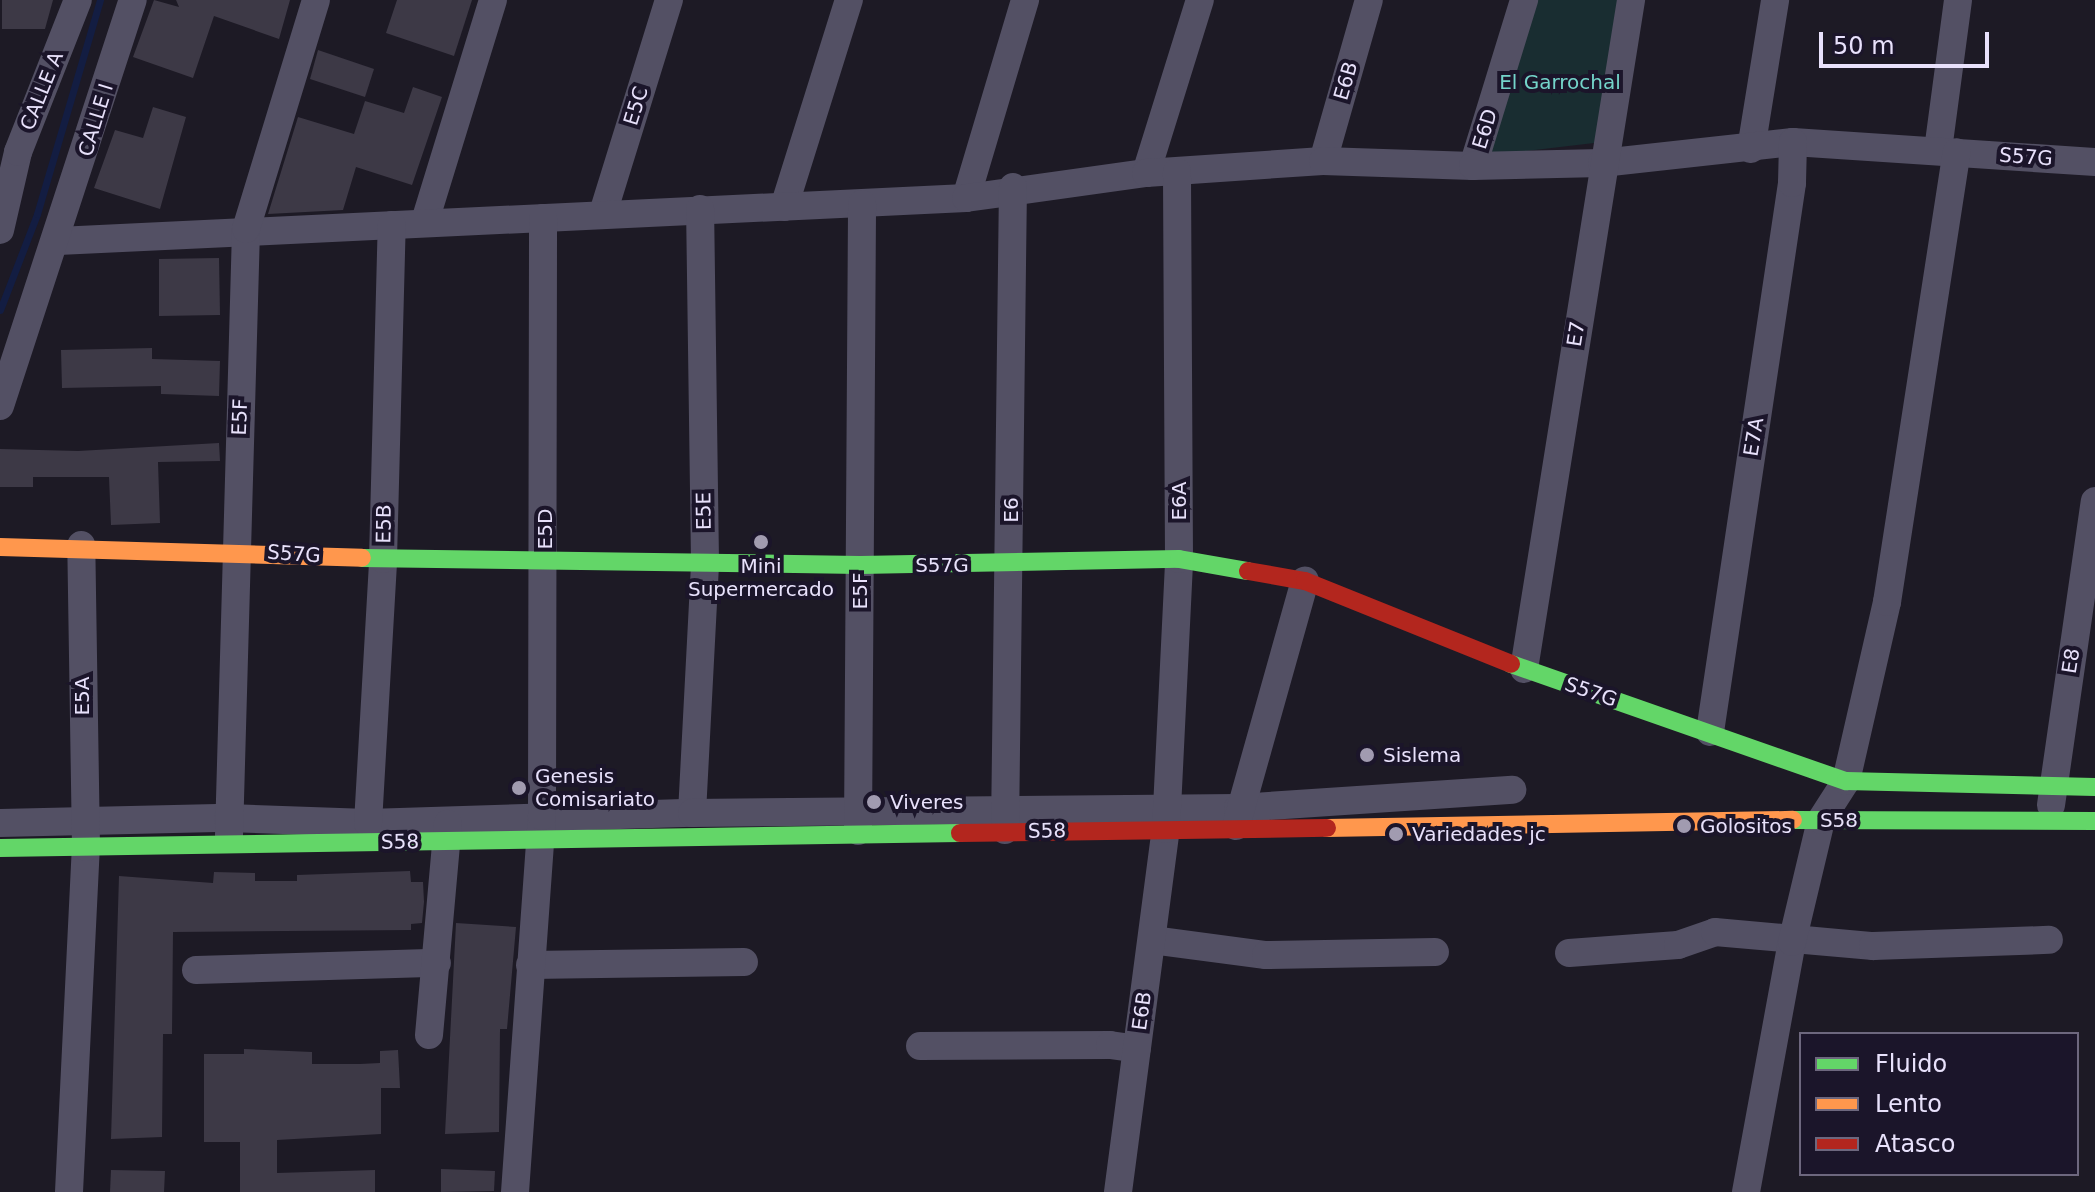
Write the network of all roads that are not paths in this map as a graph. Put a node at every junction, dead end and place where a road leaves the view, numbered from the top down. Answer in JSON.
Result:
{"nodes":[{"id":1,"x":78,"y":0,"type":"edge"},
{"id":2,"x":133,"y":0,"type":"edge"},
{"id":3,"x":316,"y":0,"type":"edge"},
{"id":4,"x":493,"y":0,"type":"edge"},
{"id":5,"x":669,"y":0,"type":"edge"},
{"id":6,"x":849,"y":0,"type":"edge"},
{"id":7,"x":1025,"y":0,"type":"edge"},
{"id":8,"x":1200,"y":0,"type":"edge"},
{"id":9,"x":1369,"y":0,"type":"edge"},
{"id":10,"x":1524,"y":0,"type":"edge"},
{"id":11,"x":1631,"y":0,"type":"edge"},
{"id":12,"x":1775,"y":0,"type":"edge"},
{"id":13,"x":1958,"y":0,"type":"edge"},
{"id":14,"x":1793,"y":142,"type":"junction"},
{"id":15,"x":1751,"y":149,"type":"junction"},
{"id":16,"x":1947,"y":151,"type":"junction"},
{"id":17,"x":9,"y":152,"type":"edge"},
{"id":18,"x":1323,"y":161,"type":"junction"},
{"id":19,"x":2095,"y":162,"type":"edge"},
{"id":20,"x":1602,"y":163,"type":"junction"},
{"id":21,"x":1473,"y":166,"type":"junction"},
{"id":22,"x":1177,"y":172,"type":"junction"},
{"id":23,"x":1146,"y":173,"type":"junction"},
{"id":24,"x":1013,"y":187,"type":"junction"},
{"id":25,"x":966,"y":198,"type":"junction"},
{"id":26,"x":862,"y":204,"type":"junction"},
{"id":27,"x":784,"y":207,"type":"junction"},
{"id":28,"x":700,"y":209,"type":"junction"},
{"id":29,"x":603,"y":213,"type":"junction"},
{"id":30,"x":543,"y":218,"type":"junction"},
{"id":31,"x":425,"y":221,"type":"junction"},
{"id":32,"x":392,"y":225,"type":"junction"},
{"id":33,"x":246,"y":229,"type":"junction"},
{"id":34,"x":0,"y":230,"type":"edge"},
{"id":35,"x":58,"y":241,"type":"junction"},
{"id":36,"x":0,"y":406,"type":"edge"},
{"id":37,"x":2095,"y":501,"type":"edge"},
{"id":38,"x":81,"y":545,"type":"junction"},
{"id":39,"x":0,"y":547,"type":"edge"},
{"id":40,"x":233,"y":550,"type":"junction"},
{"id":41,"x":383,"y":559,"type":"junction"},
{"id":42,"x":1179,"y":559,"type":"junction"},
{"id":43,"x":546,"y":561,"type":"junction"},
{"id":44,"x":705,"y":562,"type":"junction"},
{"id":45,"x":860,"y":565,"type":"junction"},
{"id":46,"x":1011,"y":565,"type":"junction"},
{"id":47,"x":1305,"y":581,"type":"junction"},
{"id":48,"x":1524,"y":669,"type":"junction"},
{"id":49,"x":1710,"y":732,"type":"junction"},
{"id":50,"x":1846,"y":781,"type":"junction"},
{"id":51,"x":2052,"y":787,"type":"junction"},
{"id":52,"x":2095,"y":787,"type":"edge"},
{"id":53,"x":1512,"y":790,"type":"dead end"},
{"id":54,"x":692,"y":813,"type":"junction"},
{"id":55,"x":1237,"y":818,"type":"junction"},
{"id":56,"x":1165,"y":819,"type":"junction"},
{"id":57,"x":1821,"y":820,"type":"junction"},
{"id":58,"x":2050,"y":820,"type":"junction"},
{"id":59,"x":2095,"y":821,"type":"edge"},
{"id":60,"x":1005,"y":822,"type":"junction"},
{"id":61,"x":0,"y":823,"type":"edge"},
{"id":62,"x":368,"y":823,"type":"junction"},
{"id":63,"x":858,"y":824,"type":"junction"},
{"id":64,"x":540,"y":828,"type":"junction"},
{"id":65,"x":448,"y":830,"type":"junction"},
{"id":66,"x":229,"y":831,"type":"junction"},
{"id":67,"x":84,"y":833,"type":"junction"},
{"id":68,"x":0,"y":848,"type":"edge"},
{"id":69,"x":1152,"y":940,"type":"junction"},
{"id":70,"x":2049,"y":940,"type":"dead end"},
{"id":71,"x":1792,"y":942,"type":"junction"},
{"id":72,"x":1435,"y":952,"type":"dead end"},
{"id":73,"x":1569,"y":953,"type":"dead end"},
{"id":74,"x":744,"y":962,"type":"dead end"},
{"id":75,"x":437,"y":963,"type":"junction"},
{"id":76,"x":530,"y":965,"type":"junction"},
{"id":77,"x":196,"y":970,"type":"dead end"},
{"id":78,"x":429,"y":1035,"type":"dead end"},
{"id":79,"x":920,"y":1046,"type":"dead end"},
{"id":80,"x":1137,"y":1049,"type":"junction"},
{"id":81,"x":69,"y":1192,"type":"edge"},
{"id":82,"x":515,"y":1192,"type":"edge"},
{"id":83,"x":1118,"y":1192,"type":"edge"},
{"id":84,"x":1746,"y":1192,"type":"edge"}],
"edges":[{"from":1,"to":17,"type":"street","name":"CALLE A"},
{"from":2,"to":35,"type":"street","name":"CALLE I"},
{"from":3,"to":33,"type":"street","name":"E5F"},
{"from":4,"to":31,"type":"street"},
{"from":5,"to":29,"type":"street","name":"E5C"},
{"from":6,"to":27,"type":"street"},
{"from":7,"to":25,"type":"street"},
{"from":8,"to":23,"type":"street"},
{"from":9,"to":18,"type":"street","name":"E6B"},
{"from":10,"to":21,"type":"street","name":"E6D"},
{"from":11,"to":20,"type":"street","name":"E7"},
{"from":12,"to":15,"type":"street"},
{"from":13,"to":16,"type":"street"},
{"from":14,"to":15,"type":"street","name":"S57G"},
{"from":14,"to":16,"type":"street","name":"S57G"},
{"from":14,"to":49,"type":"street","name":"E7A"},
{"from":15,"to":20,"type":"street","name":"S57G"},
{"from":16,"to":19,"type":"street","name":"S57G"},
{"from":16,"to":50,"type":"street"},
{"from":17,"to":34,"type":"street","name":"CALLE A"},
{"from":18,"to":21,"type":"street","name":"S57G"},
{"from":18,"to":22,"type":"street","name":"S57G"},
{"from":20,"to":21,"type":"street","name":"S57G"},
{"from":20,"to":48,"type":"street","name":"E7"},
{"from":22,"to":23,"type":"street","name":"S57G"},
{"from":22,"to":42,"type":"street","name":"E6A"},
{"from":23,"to":24,"type":"street","name":"S57G"},
{"from":24,"to":25,"type":"street","name":"S57G"},
{"from":24,"to":46,"type":"street","name":"E6"},
{"from":25,"to":26,"type":"street","name":"S57G"},
{"from":26,"to":27,"type":"street","name":"S57G"},
{"from":26,"to":45,"type":"street","name":"E5F"},
{"from":27,"to":28,"type":"street","name":"S57G"},
{"from":28,"to":29,"type":"street","name":"S57G"},
{"from":28,"to":44,"type":"street","name":"E5E"},
{"from":29,"to":30,"type":"street","name":"S57G"},
{"from":30,"to":31,"type":"street","name":"S57G"},
{"from":30,"to":43,"type":"street","name":"E5D"},
{"from":31,"to":32,"type":"street","name":"S57G"},
{"from":32,"to":33,"type":"street","name":"S57G"},
{"from":32,"to":41,"type":"street","name":"E5B"},
{"from":33,"to":35,"type":"street","name":"S57G"},
{"from":33,"to":40,"type":"street","name":"E5F"},
{"from":35,"to":36,"type":"street","name":"CALLE I"},
{"from":37,"to":51,"type":"street","name":"E8"},
{"from":38,"to":39,"type":"street","name":"S57G"},
{"from":38,"to":40,"type":"street","name":"S57G"},
{"from":38,"to":67,"type":"street","name":"E5A"},
{"from":40,"to":41,"type":"street","name":"S57G"},
{"from":40,"to":66,"type":"street","name":"E5F"},
{"from":41,"to":43,"type":"street","name":"S57G"},
{"from":41,"to":62,"type":"street","name":"E5B"},
{"from":42,"to":46,"type":"street","name":"S57G"},
{"from":42,"to":47,"type":"street","name":"S57G"},
{"from":42,"to":56,"type":"street","name":"E6A"},
{"from":43,"to":44,"type":"street","name":"S57G"},
{"from":43,"to":64,"type":"street","name":"E5D"},
{"from":44,"to":45,"type":"street","name":"S57G"},
{"from":44,"to":54,"type":"street","name":"E5E"},
{"from":45,"to":46,"type":"street","name":"S57G"},
{"from":45,"to":63,"type":"street","name":"E5F"},
{"from":46,"to":60,"type":"street","name":"E6"},
{"from":47,"to":48,"type":"street","name":"S57G"},
{"from":47,"to":55,"type":"street"},
{"from":48,"to":49,"type":"street","name":"S57G"},
{"from":49,"to":50,"type":"street","name":"S57G"},
{"from":50,"to":51,"type":"street","name":"S58"},
{"from":50,"to":57,"type":"street"},
{"from":51,"to":52,"type":"street","name":"S58"},
{"from":51,"to":58,"type":"street","name":"E8"},
{"from":53,"to":55,"type":"street","name":"S58"},
{"from":54,"to":63,"type":"street","name":"S58"},
{"from":54,"to":64,"type":"street","name":"S58"},
{"from":55,"to":56,"type":"street","name":"S58"},
{"from":55,"to":57,"type":"street","name":"S58"},
{"from":56,"to":60,"type":"street","name":"S58"},
{"from":56,"to":69,"type":"street","name":"E6B"},
{"from":57,"to":58,"type":"street","name":"S58"},
{"from":57,"to":71,"type":"street"},
{"from":58,"to":59,"type":"street","name":"S58"},
{"from":60,"to":63,"type":"street","name":"S58"},
{"from":61,"to":67,"type":"street","name":"S58"},
{"from":62,"to":65,"type":"street","name":"S58"},
{"from":62,"to":66,"type":"street","name":"S58"},
{"from":63,"to":64,"type":"street","name":"S58"},
{"from":64,"to":65,"type":"street","name":"S58"},
{"from":64,"to":76,"type":"street","name":"E5D"},
{"from":65,"to":66,"type":"street","name":"S58"},
{"from":65,"to":75,"type":"street"},
{"from":66,"to":67,"type":"street","name":"S58"},
{"from":67,"to":68,"type":"street","name":"S58"},
{"from":67,"to":81,"type":"street","name":"E5A"},
{"from":69,"to":72,"type":"street"},
{"from":69,"to":80,"type":"street","name":"E6B"},
{"from":70,"to":71,"type":"street"},
{"from":71,"to":73,"type":"street"},
{"from":71,"to":84,"type":"street"},
{"from":74,"to":76,"type":"street"},
{"from":75,"to":77,"type":"street"},
{"from":75,"to":78,"type":"street"},
{"from":76,"to":82,"type":"street","name":"E5D"},
{"from":79,"to":80,"type":"street"},
{"from":80,"to":83,"type":"street","name":"E6B"}]}
